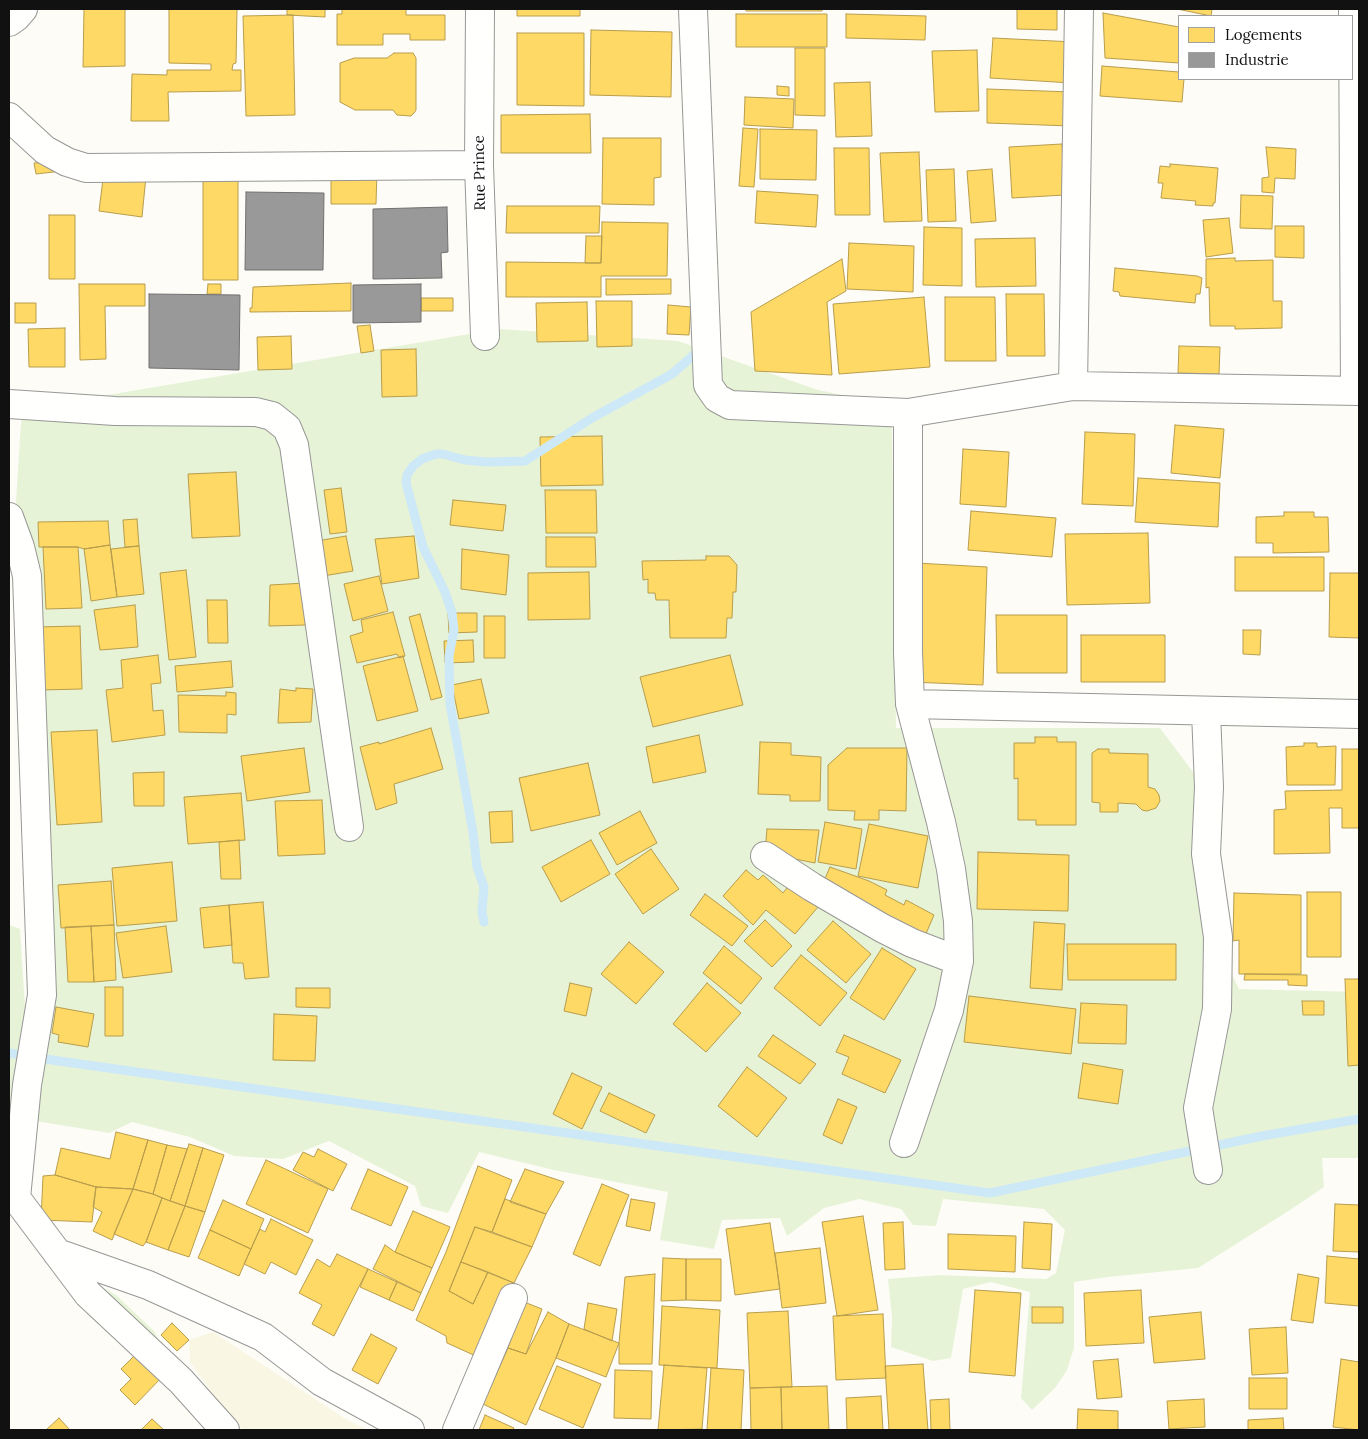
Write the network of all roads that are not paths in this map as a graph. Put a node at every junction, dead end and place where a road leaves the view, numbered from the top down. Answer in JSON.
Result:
{"nodes":[{"id":1,"x":22,"y":9,"type":"edge"},
{"id":2,"x":480,"y":9,"type":"edge"},
{"id":3,"x":693,"y":9,"type":"edge"},
{"id":4,"x":1079,"y":9,"type":"edge"},
{"id":5,"x":1353,"y":9,"type":"edge"},
{"id":6,"x":9,"y":22,"type":"edge"},
{"id":7,"x":9,"y":117,"type":"edge"},
{"id":8,"x":479,"y":165,"type":"junction"},
{"id":9,"x":485,"y":336,"type":"dead end"},
{"id":10,"x":1073,"y":386,"type":"junction"},
{"id":11,"x":1357,"y":391,"type":"edge"},
{"id":12,"x":9,"y":404,"type":"edge"},
{"id":13,"x":908,"y":414,"type":"junction"},
{"id":14,"x":9,"y":517,"type":"edge"},
{"id":15,"x":910,"y":704,"type":"junction"},
{"id":16,"x":1206,"y":712,"type":"junction"},
{"id":17,"x":1359,"y":714,"type":"edge"},
{"id":18,"x":349,"y":827,"type":"dead end"},
{"id":19,"x":765,"y":856,"type":"dead end"},
{"id":20,"x":959,"y":961,"type":"junction"},
{"id":21,"x":904,"y":1143,"type":"dead end"},
{"id":22,"x":1208,"y":1170,"type":"dead end"},
{"id":23,"x":12,"y":1199,"type":"edge"},
{"id":24,"x":57,"y":1253,"type":"junction"},
{"id":25,"x":513,"y":1298,"type":"dead end"},
{"id":26,"x":225,"y":1430,"type":"edge"},
{"id":27,"x":410,"y":1430,"type":"edge"},
{"id":28,"x":457,"y":1430,"type":"edge"}],
"edges":[{"from":1,"to":6,"type":"street"},
{"from":2,"to":8,"type":"street","name":"Rue Prince"},
{"from":3,"to":13,"type":"street"},
{"from":4,"to":10,"type":"street"},
{"from":5,"to":11,"type":"street"},
{"from":7,"to":8,"type":"street"},
{"from":8,"to":9,"type":"street","name":"Rue Prince"},
{"from":10,"to":11,"type":"street"},
{"from":10,"to":13,"type":"street"},
{"from":12,"to":18,"type":"street"},
{"from":13,"to":15,"type":"street"},
{"from":14,"to":23,"type":"street"},
{"from":15,"to":16,"type":"street"},
{"from":15,"to":20,"type":"street"},
{"from":16,"to":17,"type":"street"},
{"from":16,"to":22,"type":"street"},
{"from":19,"to":20,"type":"street"},
{"from":20,"to":21,"type":"street"},
{"from":23,"to":24,"type":"street"},
{"from":24,"to":26,"type":"street"},
{"from":24,"to":27,"type":"street"},
{"from":25,"to":28,"type":"street"}]}
